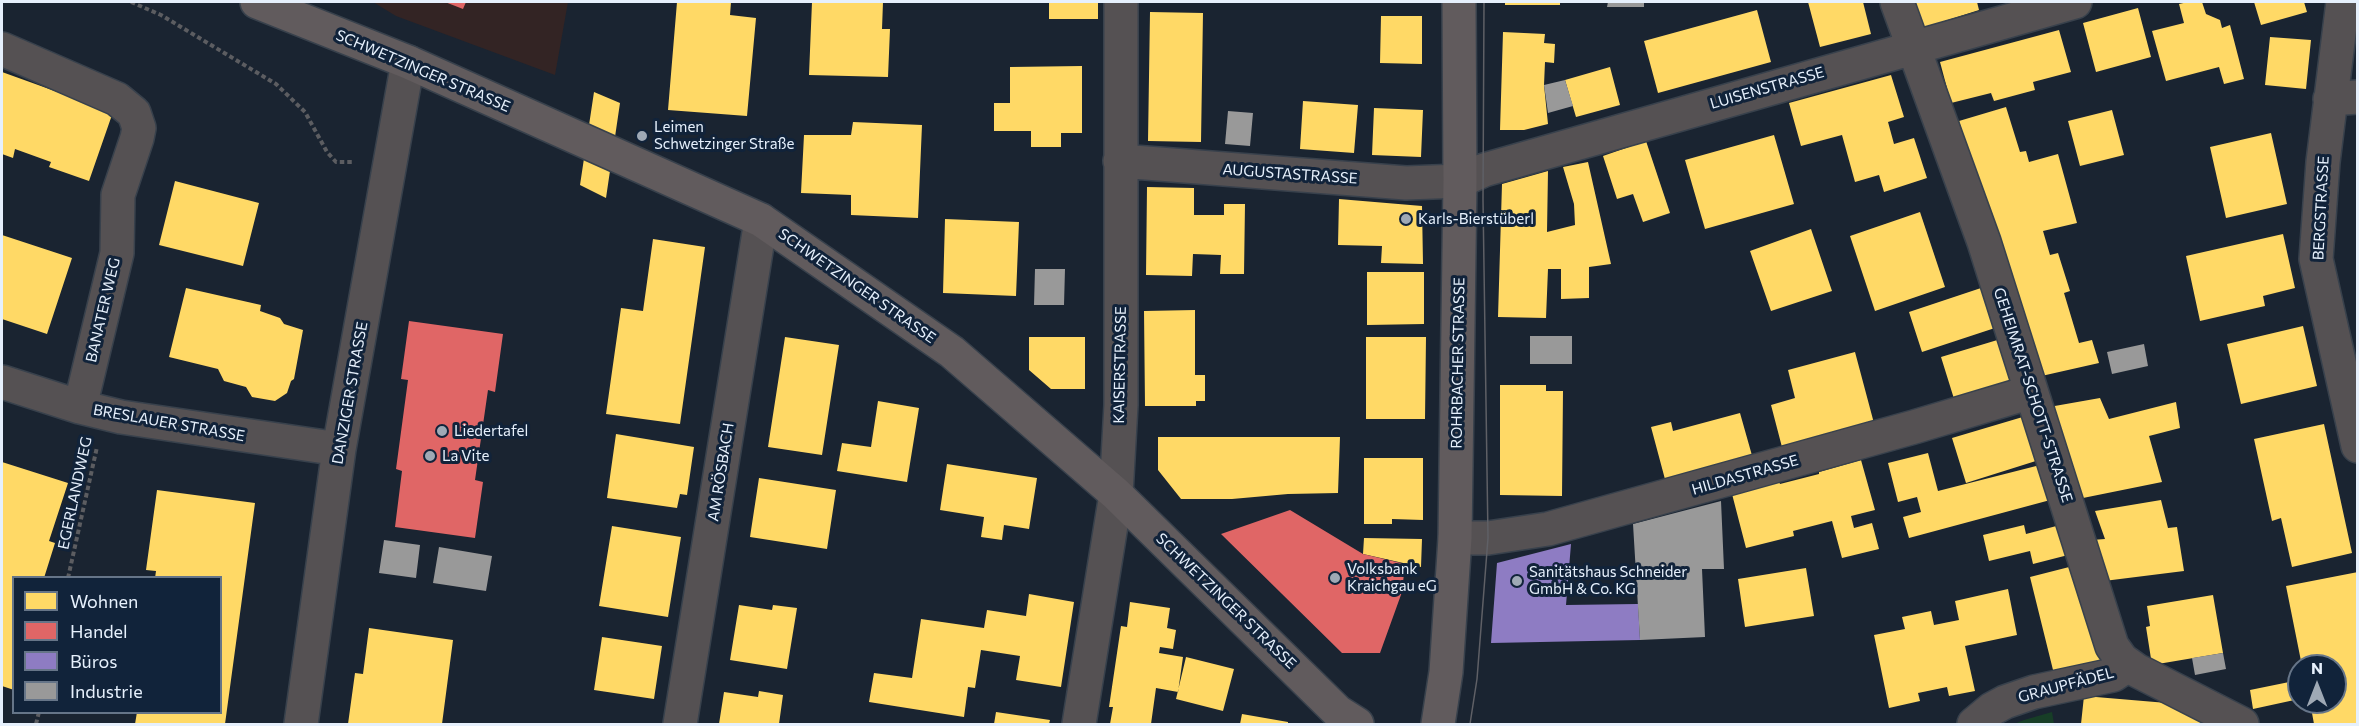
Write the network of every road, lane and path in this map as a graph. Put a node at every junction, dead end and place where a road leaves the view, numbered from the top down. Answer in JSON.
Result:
{"nodes":[{"id":1,"x":131,"y":2,"type":"edge"},
{"id":2,"x":257,"y":2,"type":"edge"},
{"id":3,"x":1121,"y":2,"type":"edge"},
{"id":4,"x":1459,"y":2,"type":"edge"},
{"id":5,"x":1897,"y":2,"type":"edge"},
{"id":6,"x":2075,"y":2,"type":"edge"},
{"id":7,"x":2343,"y":2,"type":"edge"},
{"id":8,"x":1913,"y":46,"type":"junction"},
{"id":9,"x":2,"y":48,"type":"edge"},
{"id":10,"x":408,"y":62,"type":"junction"},
{"id":11,"x":2344,"y":98,"type":"edge"},
{"id":12,"x":1120,"y":161,"type":"junction"},
{"id":13,"x":390,"y":162,"type":"junction"},
{"id":14,"x":1460,"y":180,"type":"junction"},
{"id":15,"x":762,"y":220,"type":"junction"},
{"id":16,"x":2,"y":382,"type":"edge"},
{"id":17,"x":2031,"y":392,"type":"junction"},
{"id":18,"x":92,"y":410,"type":"junction"},
{"id":19,"x":2358,"y":446,"type":"edge"},
{"id":20,"x":339,"y":449,"type":"junction"},
{"id":21,"x":1116,"y":494,"type":"junction"},
{"id":22,"x":1455,"y":538,"type":"junction"},
{"id":23,"x":68,"y":576,"type":"edge"},
{"id":24,"x":2128,"y":665,"type":"junction"},
{"id":25,"x":301,"y":724,"type":"edge"},
{"id":26,"x":680,"y":724,"type":"edge"},
{"id":27,"x":1079,"y":724,"type":"edge"},
{"id":28,"x":1357,"y":724,"type":"edge"},
{"id":29,"x":1438,"y":724,"type":"edge"},
{"id":30,"x":1974,"y":724,"type":"edge"},
{"id":31,"x":2242,"y":724,"type":"edge"}],
"edges":[{"from":1,"to":13,"type":"path"},
{"from":2,"to":10,"type":"main road","name":"SCHWETZINGER STRASSE"},
{"from":3,"to":12,"type":"street","name":"KAISERSTRASSE"},
{"from":4,"to":14,"type":"main road","name":"ROHRBACHER STRASSE"},
{"from":5,"to":8,"type":"street","name":"GEHEIMRAT-SCHOTT-STRASSE"},
{"from":6,"to":8,"type":"street","name":"LUISENSTRASSE"},
{"from":7,"to":11,"type":"street","name":"BERGSTRASSE"},
{"from":8,"to":14,"type":"street","name":"LUISENSTRASSE"},
{"from":8,"to":17,"type":"street","name":"GEHEIMRAT-SCHOTT-STRASSE"},
{"from":9,"to":18,"type":"street","name":"BANATER WEG"},
{"from":10,"to":13,"type":"street","name":"DANZIGER STRASSE"},
{"from":10,"to":15,"type":"main road","name":"SCHWETZINGER STRASSE"},
{"from":11,"to":19,"type":"street","name":"BERGSTRASSE"},
{"from":12,"to":14,"type":"street","name":"AUGUSTASTRASSE"},
{"from":12,"to":21,"type":"street","name":"KAISERSTRASSE"},
{"from":13,"to":20,"type":"street","name":"DANZIGER STRASSE"},
{"from":14,"to":22,"type":"main road","name":"ROHRBACHER STRASSE"},
{"from":15,"to":21,"type":"main road","name":"SCHWETZINGER STRASSE"},
{"from":15,"to":26,"type":"street","name":"AM RÖSBACH"},
{"from":16,"to":18,"type":"street","name":"BRESLAUER STRASSE"},
{"from":17,"to":22,"type":"street","name":"HILDASTRASSE"},
{"from":17,"to":24,"type":"street","name":"GEHEIMRAT-SCHOTT-STRASSE"},
{"from":18,"to":20,"type":"street","name":"BRESLAUER STRASSE"},
{"from":18,"to":23,"type":"path","name":"EGERLANDWEG"},
{"from":20,"to":25,"type":"street","name":"DANZIGER STRASSE"},
{"from":21,"to":27,"type":"street","name":"KAISERSTRASSE"},
{"from":21,"to":28,"type":"main road","name":"SCHWETZINGER STRASSE"},
{"from":22,"to":29,"type":"main road","name":"ROHRBACHER STRASSE"},
{"from":24,"to":30,"type":"street","name":"GRAUPFÄDEL"},
{"from":24,"to":31,"type":"street","name":"GEHEIMRAT-SCHOTT-STRASSE"}]}
